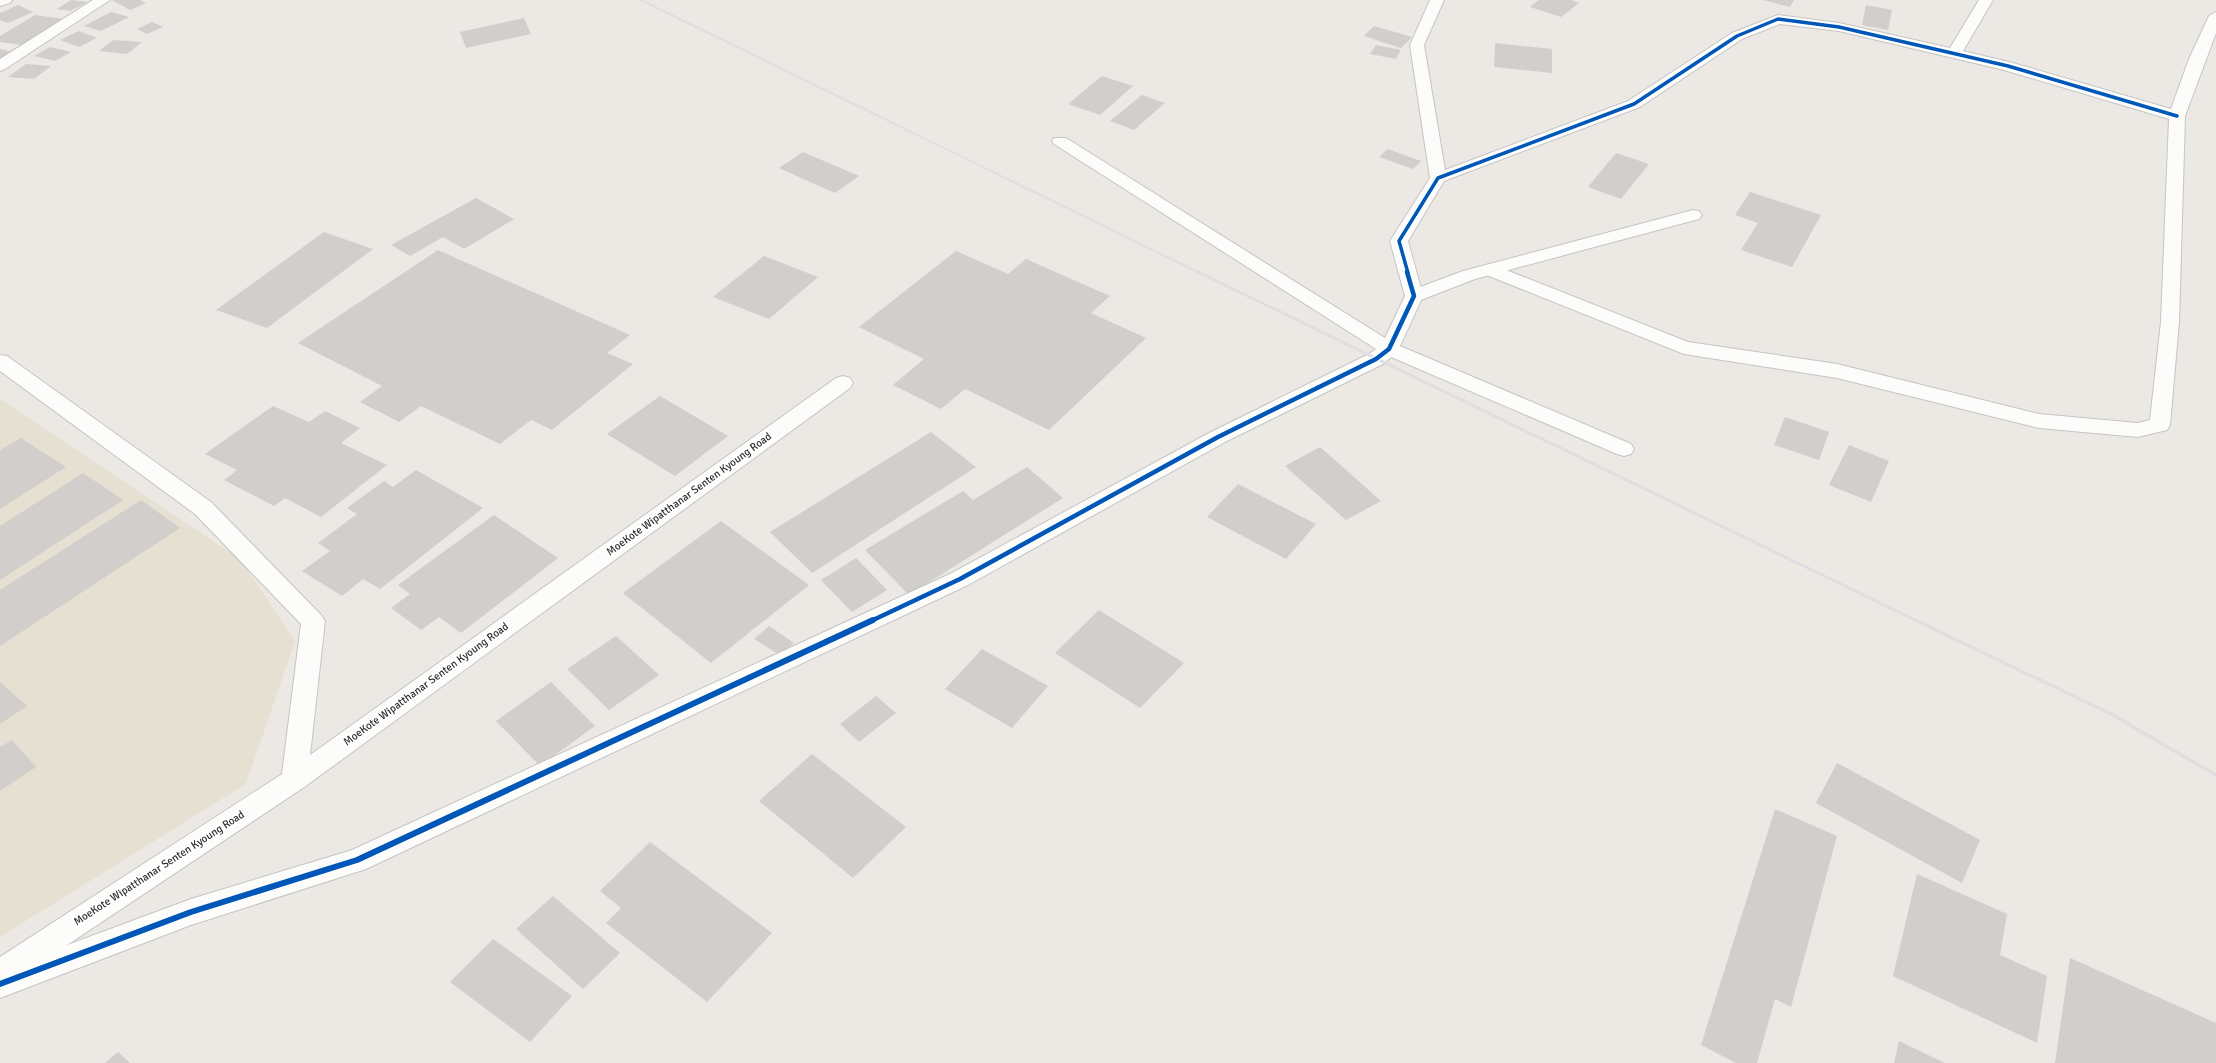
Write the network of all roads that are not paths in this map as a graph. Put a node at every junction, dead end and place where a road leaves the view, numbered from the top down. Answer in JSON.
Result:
{"nodes":[{"id":1,"x":4,"y":0,"type":"edge"},
{"id":2,"x":103,"y":0,"type":"edge"},
{"id":3,"x":1437,"y":0,"type":"edge"},
{"id":4,"x":1986,"y":0,"type":"edge"},
{"id":5,"x":0,"y":2,"type":"edge"},
{"id":6,"x":2216,"y":16,"type":"edge"},
{"id":7,"x":1954,"y":53,"type":"junction"},
{"id":8,"x":0,"y":66,"type":"edge"},
{"id":9,"x":2177,"y":116,"type":"junction"},
{"id":10,"x":1060,"y":141,"type":"dead end"},
{"id":11,"x":1438,"y":178,"type":"junction"},
{"id":12,"x":1692,"y":215,"type":"dead end"},
{"id":13,"x":1490,"y":270,"type":"junction"},
{"id":14,"x":1414,"y":296,"type":"junction"},
{"id":15,"x":1389,"y":349,"type":"junction"},
{"id":16,"x":0,"y":361,"type":"edge"},
{"id":17,"x":843,"y":383,"type":"dead end"},
{"id":18,"x":1624,"y":449,"type":"dead end"},
{"id":19,"x":294,"y":780,"type":"junction"},
{"id":20,"x":0,"y":973,"type":"edge"},
{"id":21,"x":0,"y":984,"type":"edge"}],
"edges":[{"from":1,"to":5,"type":"street"},
{"from":2,"to":8,"type":"street"},
{"from":3,"to":11,"type":"street"},
{"from":4,"to":7,"type":"street"},
{"from":6,"to":9,"type":"street"},
{"from":7,"to":9,"type":"street"},
{"from":7,"to":11,"type":"street"},
{"from":9,"to":13,"type":"street"},
{"from":10,"to":15,"type":"street"},
{"from":11,"to":14,"type":"street"},
{"from":12,"to":13,"type":"street"},
{"from":13,"to":14,"type":"street"},
{"from":14,"to":15,"type":"street"},
{"from":15,"to":18,"type":"street"},
{"from":15,"to":21,"type":"street"},
{"from":16,"to":19,"type":"street"},
{"from":17,"to":19,"type":"street","name":"MoeKote Wipatthanar Senten Kyoung Road"},
{"from":19,"to":20,"type":"street","name":"MoeKote Wipatthanar Senten Kyoung Road"}]}
